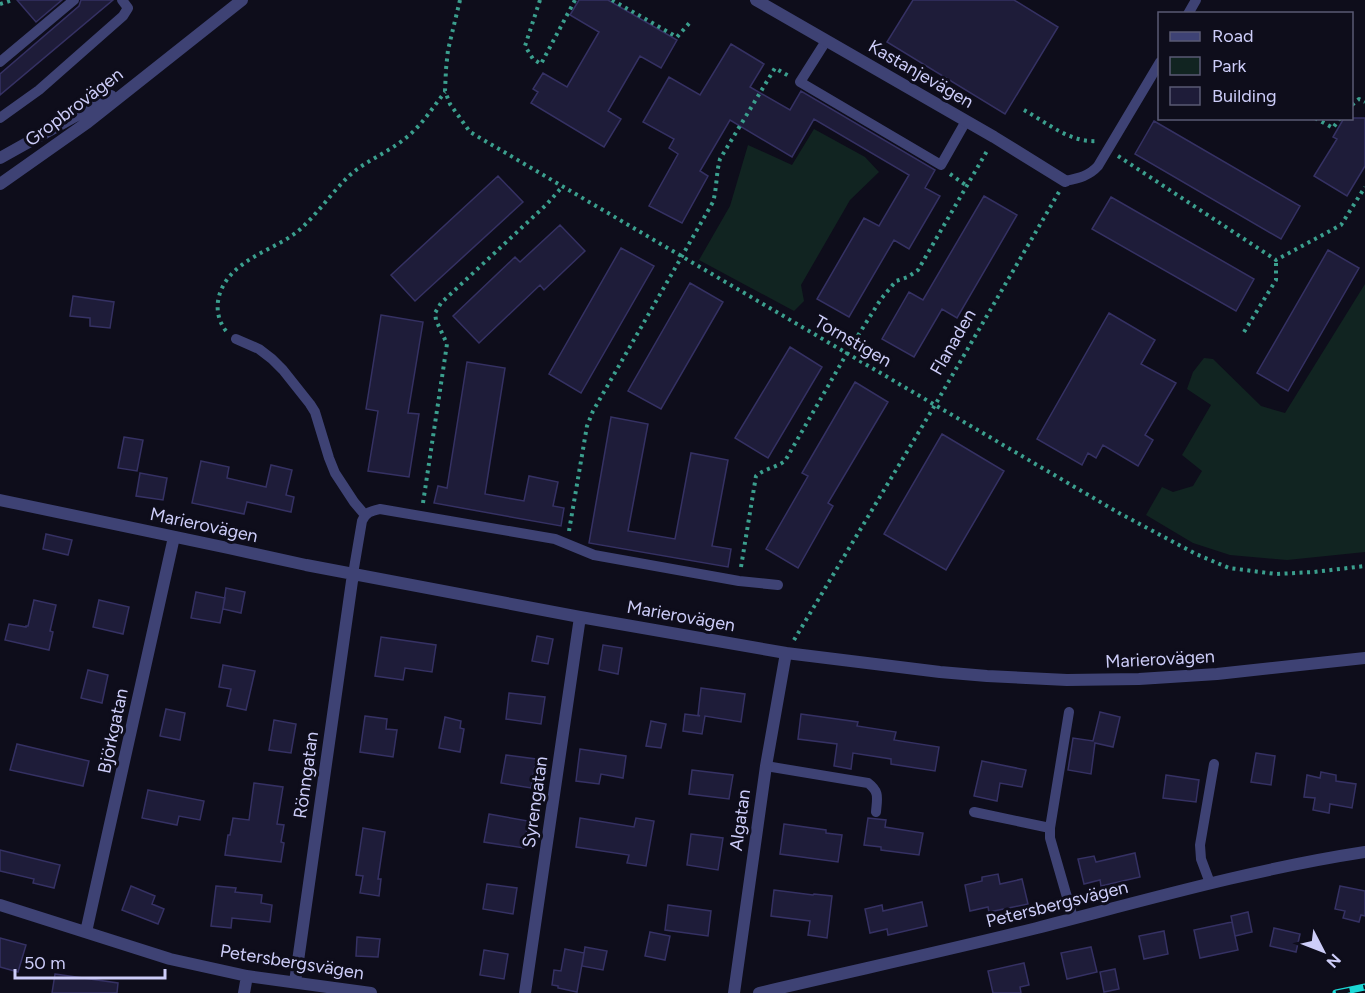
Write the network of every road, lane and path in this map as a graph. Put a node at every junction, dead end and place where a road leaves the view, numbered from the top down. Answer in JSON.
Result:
{"nodes":[{"id":1,"x":13,"y":0,"type":"edge"},
{"id":2,"x":74,"y":0,"type":"edge"},
{"id":3,"x":242,"y":0,"type":"edge"},
{"id":4,"x":460,"y":0,"type":"edge"},
{"id":5,"x":540,"y":0,"type":"edge"},
{"id":6,"x":575,"y":0,"type":"edge"},
{"id":7,"x":612,"y":0,"type":"edge"},
{"id":8,"x":756,"y":0,"type":"edge"},
{"id":9,"x":126,"y":3,"type":"edge"},
{"id":10,"x":0,"y":4,"type":"edge"},
{"id":11,"x":692,"y":20,"type":"dead end"},
{"id":12,"x":826,"y":41,"type":"junction"},
{"id":13,"x":0,"y":62,"type":"edge"},
{"id":14,"x":1158,"y":65,"type":"edge"},
{"id":15,"x":141,"y":79,"type":"junction"},
{"id":16,"x":800,"y":82,"type":"junction"},
{"id":17,"x":445,"y":92,"type":"junction"},
{"id":18,"x":1024,"y":110,"type":"dead end"},
{"id":19,"x":0,"y":118,"type":"edge"},
{"id":20,"x":1319,"y":120,"type":"edge"},
{"id":21,"x":1339,"y":120,"type":"edge"},
{"id":22,"x":966,"y":121,"type":"junction"},
{"id":23,"x":1119,"y":132,"type":"junction"},
{"id":24,"x":994,"y":137,"type":"junction"},
{"id":25,"x":1109,"y":150,"type":"junction"},
{"id":26,"x":0,"y":158,"type":"edge"},
{"id":27,"x":1065,"y":182,"type":"junction"},
{"id":28,"x":0,"y":184,"type":"edge"},
{"id":29,"x":562,"y":186,"type":"junction"},
{"id":30,"x":1365,"y":187,"type":"edge"},
{"id":31,"x":681,"y":256,"type":"junction"},
{"id":32,"x":1276,"y":260,"type":"junction"},
{"id":33,"x":1244,"y":332,"type":"dead end"},
{"id":34,"x":236,"y":339,"type":"joint"},
{"id":35,"x":846,"y":353,"type":"junction"},
{"id":36,"x":935,"y":405,"type":"junction"},
{"id":37,"x":0,"y":500,"type":"edge"},
{"id":38,"x":365,"y":515,"type":"junction"},
{"id":39,"x":421,"y":516,"type":"junction"},
{"id":40,"x":174,"y":537,"type":"junction"},
{"id":41,"x":566,"y":544,"type":"junction"},
{"id":42,"x":1365,"y":566,"type":"edge"},
{"id":43,"x":353,"y":574,"type":"junction"},
{"id":44,"x":739,"y":581,"type":"junction"},
{"id":45,"x":778,"y":585,"type":"dead end"},
{"id":46,"x":580,"y":617,"type":"junction"},
{"id":47,"x":786,"y":653,"type":"junction"},
{"id":48,"x":1365,"y":658,"type":"edge"},
{"id":49,"x":1069,"y":712,"type":"dead end"},
{"id":50,"x":1214,"y":764,"type":"dead end"},
{"id":51,"x":766,"y":766,"type":"junction"},
{"id":52,"x":876,"y":812,"type":"dead end"},
{"id":53,"x":974,"y":812,"type":"dead end"},
{"id":54,"x":1050,"y":828,"type":"junction"},
{"id":55,"x":1365,"y":852,"type":"edge"},
{"id":56,"x":1210,"y":883,"type":"junction"},
{"id":57,"x":0,"y":905,"type":"edge"},
{"id":58,"x":1073,"y":918,"type":"junction"},
{"id":59,"x":86,"y":932,"type":"junction"},
{"id":60,"x":247,"y":976,"type":"junction"},
{"id":61,"x":295,"y":982,"type":"junction"},
{"id":62,"x":244,"y":993,"type":"edge"},
{"id":63,"x":371,"y":993,"type":"edge"},
{"id":64,"x":525,"y":993,"type":"edge"},
{"id":65,"x":734,"y":993,"type":"edge"},
{"id":66,"x":759,"y":993,"type":"edge"}],
"edges":[{"from":1,"to":10,"type":"path"},
{"from":2,"to":13,"type":"lane"},
{"from":3,"to":15,"type":"street","name":"Gropbrovägen"},
{"from":4,"to":17,"type":"path"},
{"from":5,"to":6,"type":"path"},
{"from":7,"to":11,"type":"path"},
{"from":8,"to":12,"type":"street","name":"Kastanjevägen"},
{"from":9,"to":19,"type":"lane"},
{"from":12,"to":16,"type":"lane"},
{"from":12,"to":22,"type":"street","name":"Kastanjevägen"},
{"from":14,"to":23,"type":"lane"},
{"from":15,"to":26,"type":"street","name":"Gropbrovägen"},
{"from":15,"to":28,"type":"street","name":"Gropbrovägen"},
{"from":16,"to":22,"type":"lane"},
{"from":16,"to":31,"type":"path"},
{"from":17,"to":29,"type":"path","name":"Tornstigen"},
{"from":17,"to":34,"type":"path"},
{"from":18,"to":23,"type":"path"},
{"from":20,"to":21,"type":"path"},
{"from":22,"to":24,"type":"street","name":"Kastanjevägen"},
{"from":23,"to":25,"type":"lane"},
{"from":24,"to":27,"type":"street","name":"Kastanjevägen"},
{"from":24,"to":35,"type":"path"},
{"from":25,"to":27,"type":"lane"},
{"from":25,"to":32,"type":"path"},
{"from":27,"to":36,"type":"path","name":"Flanaden"},
{"from":29,"to":31,"type":"path","name":"Tornstigen"},
{"from":29,"to":39,"type":"path"},
{"from":30,"to":32,"type":"path"},
{"from":31,"to":35,"type":"path","name":"Tornstigen"},
{"from":31,"to":41,"type":"path"},
{"from":32,"to":33,"type":"path"},
{"from":34,"to":38,"type":"lane"},
{"from":35,"to":36,"type":"path","name":"Tornstigen"},
{"from":35,"to":44,"type":"path"},
{"from":36,"to":42,"type":"path","name":"Tornstigen"},
{"from":36,"to":47,"type":"path","name":"Flanaden"},
{"from":37,"to":40,"type":"street","name":"Marierovägen"},
{"from":38,"to":39,"type":"lane"},
{"from":38,"to":43,"type":"lane"},
{"from":39,"to":41,"type":"lane"},
{"from":40,"to":43,"type":"street","name":"Marierovägen"},
{"from":40,"to":59,"type":"street","name":"Björkgatan"},
{"from":41,"to":44,"type":"lane"},
{"from":43,"to":46,"type":"street","name":"Marierovägen"},
{"from":43,"to":61,"type":"street","name":"Rönngatan"},
{"from":44,"to":45,"type":"lane"},
{"from":46,"to":47,"type":"street","name":"Marierovägen"},
{"from":46,"to":64,"type":"street","name":"Syrengatan"},
{"from":47,"to":48,"type":"street","name":"Marierovägen"},
{"from":47,"to":51,"type":"street","name":"Algatan"},
{"from":49,"to":54,"type":"lane"},
{"from":50,"to":56,"type":"lane"},
{"from":51,"to":52,"type":"lane"},
{"from":51,"to":65,"type":"street","name":"Algatan"},
{"from":53,"to":54,"type":"lane"},
{"from":54,"to":58,"type":"lane"},
{"from":55,"to":56,"type":"street","name":"Petersbergsvägen"},
{"from":56,"to":58,"type":"street","name":"Petersbergsvägen"},
{"from":57,"to":59,"type":"street","name":"Petersbergsvägen"},
{"from":58,"to":66,"type":"street","name":"Petersbergsvägen"},
{"from":59,"to":60,"type":"street","name":"Petersbergsvägen"},
{"from":60,"to":61,"type":"street","name":"Petersbergsvägen"},
{"from":60,"to":62,"type":"street"},
{"from":61,"to":63,"type":"street","name":"Petersbergsvägen"}]}
